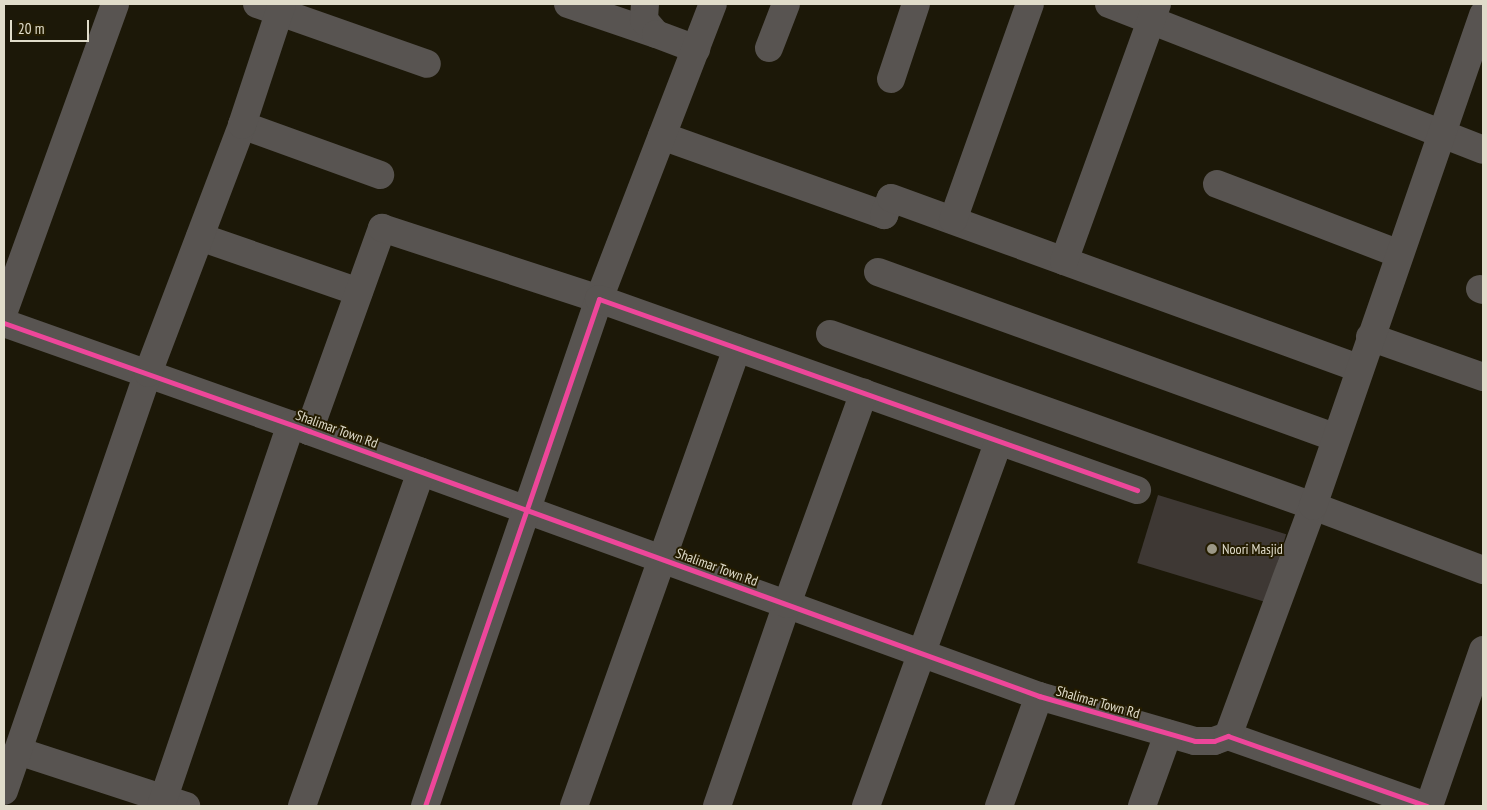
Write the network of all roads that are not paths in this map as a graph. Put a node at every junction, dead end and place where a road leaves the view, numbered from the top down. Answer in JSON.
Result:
{"nodes":[{"id":1,"x":115,"y":4,"type":"edge"},
{"id":2,"x":568,"y":4,"type":"edge"},
{"id":3,"x":645,"y":4,"type":"edge"},
{"id":4,"x":713,"y":4,"type":"edge"},
{"id":5,"x":786,"y":4,"type":"edge"},
{"id":6,"x":916,"y":4,"type":"edge"},
{"id":7,"x":1030,"y":4,"type":"edge"},
{"id":8,"x":1109,"y":4,"type":"edge"},
{"id":9,"x":273,"y":6,"type":"edge"},
{"id":10,"x":1154,"y":12,"type":"edge"},
{"id":11,"x":1483,"y":15,"type":"edge"},
{"id":12,"x":656,"y":34,"type":"junction"},
{"id":13,"x":770,"y":48,"type":"dead end"},
{"id":14,"x":696,"y":49,"type":"junction"},
{"id":15,"x":427,"y":64,"type":"dead end"},
{"id":16,"x":891,"y":79,"type":"dead end"},
{"id":17,"x":242,"y":125,"type":"junction"},
{"id":18,"x":1441,"y":133,"type":"junction"},
{"id":19,"x":662,"y":136,"type":"junction"},
{"id":20,"x":1483,"y":150,"type":"edge"},
{"id":21,"x":380,"y":175,"type":"dead end"},
{"id":22,"x":1217,"y":184,"type":"dead end"},
{"id":23,"x":953,"y":220,"type":"junction"},
{"id":24,"x":200,"y":237,"type":"junction"},
{"id":25,"x":1399,"y":254,"type":"junction"},
{"id":26,"x":1064,"y":261,"type":"junction"},
{"id":27,"x":878,"y":272,"type":"dead end"},
{"id":28,"x":359,"y":292,"type":"junction"},
{"id":29,"x":599,"y":299,"type":"junction"},
{"id":30,"x":4,"y":311,"type":"edge"},
{"id":31,"x":4,"y":323,"type":"edge"},
{"id":32,"x":830,"y":334,"type":"dead end"},
{"id":33,"x":1370,"y":338,"type":"junction"},
{"id":34,"x":737,"y":348,"type":"junction"},
{"id":35,"x":1360,"y":369,"type":"junction"},
{"id":36,"x":148,"y":373,"type":"junction"},
{"id":37,"x":1483,"y":376,"type":"edge"},
{"id":38,"x":864,"y":393,"type":"junction"},
{"id":39,"x":300,"y":428,"type":"junction"},
{"id":40,"x":1336,"y":438,"type":"junction"},
{"id":41,"x":999,"y":441,"type":"junction"},
{"id":42,"x":421,"y":472,"type":"junction"},
{"id":43,"x":1137,"y":490,"type":"dead end"},
{"id":44,"x":1313,"y":506,"type":"junction"},
{"id":45,"x":527,"y":510,"type":"junction"},
{"id":46,"x":662,"y":559,"type":"junction"},
{"id":47,"x":1483,"y":570,"type":"edge"},
{"id":48,"x":787,"y":604,"type":"junction"},
{"id":49,"x":922,"y":652,"type":"junction"},
{"id":50,"x":1481,"y":663,"type":"edge"},
{"id":51,"x":1039,"y":696,"type":"junction"},
{"id":52,"x":1168,"y":734,"type":"junction"},
{"id":53,"x":1228,"y":736,"type":"junction"},
{"id":54,"x":18,"y":751,"type":"junction"},
{"id":55,"x":4,"y":791,"type":"edge"},
{"id":56,"x":170,"y":804,"type":"edge"},
{"id":57,"x":302,"y":806,"type":"edge"},
{"id":58,"x":425,"y":806,"type":"edge"},
{"id":59,"x":574,"y":806,"type":"edge"},
{"id":60,"x":717,"y":806,"type":"edge"},
{"id":61,"x":866,"y":806,"type":"edge"},
{"id":62,"x":999,"y":806,"type":"edge"},
{"id":63,"x":1142,"y":806,"type":"edge"},
{"id":64,"x":1428,"y":806,"type":"edge"}],
"edges":[{"from":1,"to":30,"type":"street"},
{"from":2,"to":12,"type":"street"},
{"from":3,"to":12,"type":"street"},
{"from":4,"to":14,"type":"street"},
{"from":5,"to":13,"type":"street"},
{"from":6,"to":16,"type":"street"},
{"from":7,"to":23,"type":"street"},
{"from":8,"to":10,"type":"street"},
{"from":9,"to":15,"type":"street"},
{"from":9,"to":17,"type":"street"},
{"from":10,"to":18,"type":"street"},
{"from":10,"to":26,"type":"street"},
{"from":11,"to":18,"type":"street"},
{"from":12,"to":14,"type":"street"},
{"from":14,"to":19,"type":"street"},
{"from":17,"to":21,"type":"street"},
{"from":17,"to":24,"type":"street"},
{"from":18,"to":20,"type":"street"},
{"from":18,"to":25,"type":"street"},
{"from":19,"to":23,"type":"street"},
{"from":19,"to":29,"type":"street"},
{"from":22,"to":25,"type":"street"},
{"from":23,"to":26,"type":"street"},
{"from":24,"to":28,"type":"street"},
{"from":24,"to":36,"type":"street"},
{"from":25,"to":33,"type":"street"},
{"from":26,"to":35,"type":"street"},
{"from":27,"to":40,"type":"street"},
{"from":28,"to":29,"type":"street"},
{"from":28,"to":39,"type":"street"},
{"from":29,"to":34,"type":"street"},
{"from":29,"to":45,"type":"street"},
{"from":31,"to":36,"type":"street","name":"Shalimar Town Rd"},
{"from":32,"to":44,"type":"street"},
{"from":33,"to":35,"type":"street"},
{"from":33,"to":37,"type":"street"},
{"from":34,"to":38,"type":"street"},
{"from":34,"to":46,"type":"street"},
{"from":35,"to":40,"type":"street"},
{"from":36,"to":39,"type":"street","name":"Shalimar Town Rd"},
{"from":36,"to":54,"type":"street"},
{"from":38,"to":41,"type":"street"},
{"from":38,"to":48,"type":"street"},
{"from":39,"to":42,"type":"street","name":"Shalimar Town Rd"},
{"from":39,"to":56,"type":"street"},
{"from":40,"to":44,"type":"street"},
{"from":41,"to":43,"type":"street"},
{"from":41,"to":49,"type":"street"},
{"from":42,"to":45,"type":"street","name":"Shalimar Town Rd"},
{"from":42,"to":57,"type":"street"},
{"from":44,"to":47,"type":"street"},
{"from":44,"to":53,"type":"street"},
{"from":45,"to":46,"type":"street","name":"Shalimar Town Rd"},
{"from":45,"to":58,"type":"street"},
{"from":46,"to":48,"type":"street","name":"Shalimar Town Rd"},
{"from":46,"to":59,"type":"street"},
{"from":48,"to":49,"type":"street","name":"Shalimar Town Rd"},
{"from":48,"to":60,"type":"street"},
{"from":49,"to":51,"type":"street","name":"Shalimar Town Rd"},
{"from":49,"to":61,"type":"street"},
{"from":50,"to":64,"type":"street"},
{"from":51,"to":52,"type":"street","name":"Shalimar Town Rd"},
{"from":51,"to":62,"type":"street"},
{"from":52,"to":53,"type":"street","name":"Shalimar Town Rd"},
{"from":52,"to":63,"type":"street"},
{"from":53,"to":64,"type":"street"},
{"from":54,"to":55,"type":"street"},
{"from":54,"to":56,"type":"street"}]}
